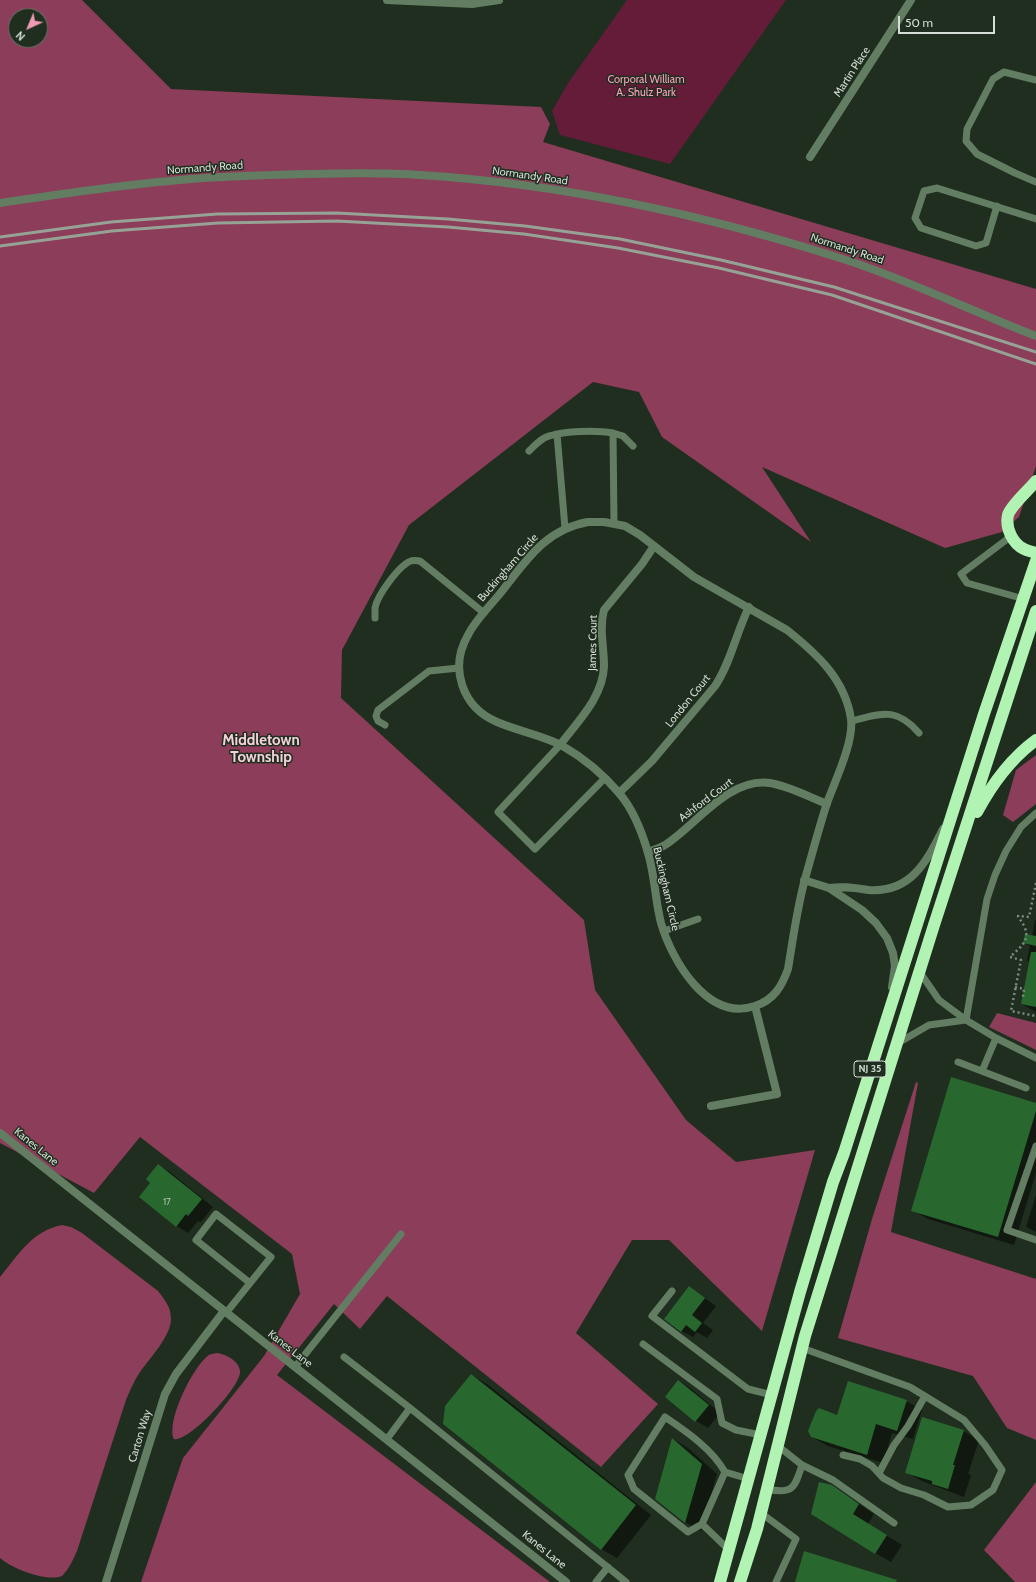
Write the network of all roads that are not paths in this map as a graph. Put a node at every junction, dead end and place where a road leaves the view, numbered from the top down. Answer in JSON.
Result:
{"nodes":[{"id":1,"x":387,"y":0,"type":"edge"},
{"id":2,"x":499,"y":0,"type":"edge"},
{"id":3,"x":911,"y":0,"type":"edge"},
{"id":4,"x":1036,"y":80,"type":"edge"},
{"id":5,"x":810,"y":157,"type":"dead end"},
{"id":6,"x":1036,"y":182,"type":"edge"},
{"id":7,"x":0,"y":203,"type":"edge"},
{"id":8,"x":997,"y":206,"type":"junction"},
{"id":9,"x":1036,"y":219,"type":"edge"},
{"id":10,"x":1036,"y":336,"type":"edge"},
{"id":11,"x":613,"y":433,"type":"junction"},
{"id":12,"x":557,"y":434,"type":"junction"},
{"id":13,"x":633,"y":446,"type":"dead end"},
{"id":14,"x":529,"y":451,"type":"dead end"},
{"id":15,"x":1036,"y":481,"type":"edge"},
{"id":16,"x":614,"y":523,"type":"junction"},
{"id":17,"x":565,"y":528,"type":"junction"},
{"id":18,"x":1010,"y":535,"type":"junction"},
{"id":19,"x":654,"y":546,"type":"junction"},
{"id":20,"x":1036,"y":553,"type":"edge"},
{"id":21,"x":1036,"y":561,"type":"edge"},
{"id":22,"x":1024,"y":598,"type":"junction"},
{"id":23,"x":749,"y":607,"type":"junction"},
{"id":24,"x":1036,"y":611,"type":"edge"},
{"id":25,"x":484,"y":613,"type":"junction"},
{"id":26,"x":376,"y":618,"type":"dead end"},
{"id":27,"x":459,"y":668,"type":"junction"},
{"id":28,"x":851,"y":721,"type":"junction"},
{"id":29,"x":385,"y":725,"type":"dead end"},
{"id":30,"x":919,"y":733,"type":"dead end"},
{"id":31,"x":1036,"y":740,"type":"edge"},
{"id":32,"x":560,"y":745,"type":"junction"},
{"id":33,"x":604,"y":778,"type":"junction"},
{"id":34,"x":619,"y":794,"type":"junction"},
{"id":35,"x":827,"y":804,"type":"junction"},
{"id":36,"x":956,"y":804,"type":"junction"},
{"id":37,"x":1036,"y":813,"type":"edge"},
{"id":38,"x":963,"y":838,"type":"junction"},
{"id":39,"x":648,"y":852,"type":"junction"},
{"id":40,"x":804,"y":880,"type":"junction"},
{"id":41,"x":829,"y":888,"type":"junction"},
{"id":42,"x":698,"y":919,"type":"dead end"},
{"id":43,"x":664,"y":931,"type":"junction"},
{"id":44,"x":919,"y":971,"type":"junction"},
{"id":45,"x":755,"y":1006,"type":"junction"},
{"id":46,"x":889,"y":1012,"type":"junction"},
{"id":47,"x":966,"y":1020,"type":"junction"},
{"id":48,"x":996,"y":1038,"type":"junction"},
{"id":49,"x":897,"y":1044,"type":"junction"},
{"id":50,"x":1036,"y":1058,"type":"edge"},
{"id":51,"x":958,"y":1062,"type":"dead end"},
{"id":52,"x":982,"y":1071,"type":"junction"},
{"id":53,"x":1026,"y":1088,"type":"dead end"},
{"id":54,"x":711,"y":1106,"type":"dead end"},
{"id":55,"x":0,"y":1133,"type":"edge"},
{"id":56,"x":1036,"y":1146,"type":"edge"},
{"id":57,"x":401,"y":1234,"type":"dead end"},
{"id":58,"x":1036,"y":1240,"type":"edge"},
{"id":59,"x":250,"y":1283,"type":"junction"},
{"id":60,"x":672,"y":1290,"type":"dead end"},
{"id":61,"x":225,"y":1312,"type":"junction"},
{"id":62,"x":643,"y":1344,"type":"dead end"},
{"id":63,"x":802,"y":1348,"type":"junction"},
{"id":64,"x":344,"y":1357,"type":"dead end"},
{"id":65,"x":294,"y":1367,"type":"junction"},
{"id":66,"x":772,"y":1395,"type":"junction"},
{"id":67,"x":925,"y":1396,"type":"junction"},
{"id":68,"x":410,"y":1408,"type":"junction"},
{"id":69,"x":761,"y":1435,"type":"junction"},
{"id":70,"x":387,"y":1440,"type":"junction"},
{"id":71,"x":778,"y":1446,"type":"junction"},
{"id":72,"x":843,"y":1455,"type":"dead end"},
{"id":73,"x":802,"y":1465,"type":"junction"},
{"id":74,"x":724,"y":1472,"type":"junction"},
{"id":75,"x":879,"y":1473,"type":"junction"},
{"id":76,"x":749,"y":1479,"type":"junction"},
{"id":77,"x":767,"y":1489,"type":"junction"},
{"id":78,"x":761,"y":1513,"type":"junction"},
{"id":79,"x":894,"y":1523,"type":"dead end"},
{"id":80,"x":702,"y":1524,"type":"junction"},
{"id":81,"x":730,"y":1550,"type":"junction"},
{"id":82,"x":608,"y":1567,"type":"junction"},
{"id":83,"x":106,"y":1582,"type":"edge"},
{"id":84,"x":566,"y":1582,"type":"edge"},
{"id":85,"x":596,"y":1582,"type":"edge"},
{"id":86,"x":626,"y":1582,"type":"edge"},
{"id":87,"x":720,"y":1582,"type":"edge"},
{"id":88,"x":740,"y":1582,"type":"edge"},
{"id":89,"x":776,"y":1582,"type":"edge"}],
"edges":[{"from":1,"to":2,"type":"street"},
{"from":3,"to":5,"type":"street","name":"Martin Place"},
{"from":4,"to":6,"type":"lane"},
{"from":7,"to":10,"type":"street","name":"Normandy Road"},
{"from":8,"to":8,"type":"lane"},
{"from":8,"to":9,"type":"lane"},
{"from":11,"to":12,"type":"lane"},
{"from":11,"to":13,"type":"lane"},
{"from":11,"to":16,"type":"lane"},
{"from":12,"to":14,"type":"lane"},
{"from":12,"to":17,"type":"lane"},
{"from":15,"to":18,"type":"highway"},
{"from":16,"to":17,"type":"street","name":"Buckingham Circle"},
{"from":16,"to":19,"type":"street","name":"Buckingham Circle"},
{"from":17,"to":25,"type":"street","name":"Buckingham Circle"},
{"from":18,"to":20,"type":"highway"},
{"from":18,"to":22,"type":"lane"},
{"from":19,"to":23,"type":"street","name":"Buckingham Circle"},
{"from":19,"to":32,"type":"street","name":"James Court"},
{"from":21,"to":22,"type":"highway","number":"NJ 35"},
{"from":22,"to":36,"type":"highway","number":"NJ 35"},
{"from":23,"to":28,"type":"street","name":"Buckingham Circle"},
{"from":23,"to":34,"type":"street","name":"London Court"},
{"from":24,"to":38,"type":"highway","number":"NJ 35"},
{"from":25,"to":26,"type":"lane"},
{"from":25,"to":27,"type":"street","name":"Buckingham Circle"},
{"from":27,"to":29,"type":"lane"},
{"from":27,"to":32,"type":"street","name":"Buckingham Circle"},
{"from":28,"to":30,"type":"lane"},
{"from":28,"to":35,"type":"street","name":"Buckingham Circle"},
{"from":31,"to":38,"type":"highway"},
{"from":32,"to":33,"type":"street","name":"Buckingham Circle"},
{"from":32,"to":33,"type":"lane"},
{"from":33,"to":34,"type":"street","name":"Buckingham Circle"},
{"from":34,"to":39,"type":"street","name":"Buckingham Circle"},
{"from":35,"to":39,"type":"street","name":"Ashford Court"},
{"from":35,"to":40,"type":"street","name":"Buckingham Circle"},
{"from":36,"to":41,"type":"street"},
{"from":36,"to":46,"type":"highway","number":"NJ 35"},
{"from":37,"to":47,"type":"lane"},
{"from":38,"to":44,"type":"highway","number":"NJ 35"},
{"from":39,"to":43,"type":"street","name":"Buckingham Circle"},
{"from":40,"to":41,"type":"street"},
{"from":40,"to":45,"type":"street","name":"Buckingham Circle"},
{"from":41,"to":46,"type":"street"},
{"from":42,"to":43,"type":"lane"},
{"from":43,"to":45,"type":"street","name":"Buckingham Circle"},
{"from":44,"to":47,"type":"lane"},
{"from":44,"to":49,"type":"highway","number":"NJ 35"},
{"from":45,"to":54,"type":"street"},
{"from":46,"to":66,"type":"highway","number":"NJ 35"},
{"from":47,"to":48,"type":"lane"},
{"from":47,"to":49,"type":"lane"},
{"from":48,"to":50,"type":"lane"},
{"from":48,"to":52,"type":"lane"},
{"from":49,"to":63,"type":"highway","number":"NJ 35"},
{"from":51,"to":52,"type":"lane"},
{"from":52,"to":53,"type":"lane"},
{"from":55,"to":61,"type":"street","name":"Kanes Lane"},
{"from":56,"to":58,"type":"lane"},
{"from":57,"to":65,"type":"lane"},
{"from":59,"to":59,"type":"lane"},
{"from":59,"to":61,"type":"lane"},
{"from":60,"to":66,"type":"lane"},
{"from":61,"to":65,"type":"street","name":"Kanes Lane"},
{"from":61,"to":83,"type":"street","name":"Carton Way"},
{"from":62,"to":69,"type":"lane"},
{"from":63,"to":67,"type":"lane"},
{"from":63,"to":71,"type":"highway","number":"NJ 35"},
{"from":64,"to":68,"type":"lane"},
{"from":65,"to":70,"type":"street","name":"Kanes Lane"},
{"from":66,"to":69,"type":"highway","number":"NJ 35"},
{"from":67,"to":75,"type":"lane"},
{"from":67,"to":75,"type":"lane"},
{"from":68,"to":70,"type":"lane"},
{"from":68,"to":82,"type":"lane"},
{"from":69,"to":76,"type":"highway","number":"NJ 35"},
{"from":70,"to":84,"type":"street","name":"Kanes Lane"},
{"from":71,"to":73,"type":"lane"},
{"from":71,"to":77,"type":"highway","number":"NJ 35"},
{"from":72,"to":75,"type":"lane"},
{"from":73,"to":77,"type":"lane"},
{"from":73,"to":79,"type":"lane"},
{"from":74,"to":76,"type":"lane"},
{"from":74,"to":80,"type":"lane"},
{"from":74,"to":80,"type":"lane"},
{"from":76,"to":81,"type":"highway","number":"NJ 35"},
{"from":77,"to":78,"type":"highway","number":"NJ 35"},
{"from":78,"to":88,"type":"highway","number":"NJ 35"},
{"from":78,"to":89,"type":"lane"},
{"from":80,"to":81,"type":"lane"},
{"from":81,"to":87,"type":"highway","number":"NJ 35"},
{"from":82,"to":85,"type":"lane"},
{"from":82,"to":86,"type":"lane"}]}
